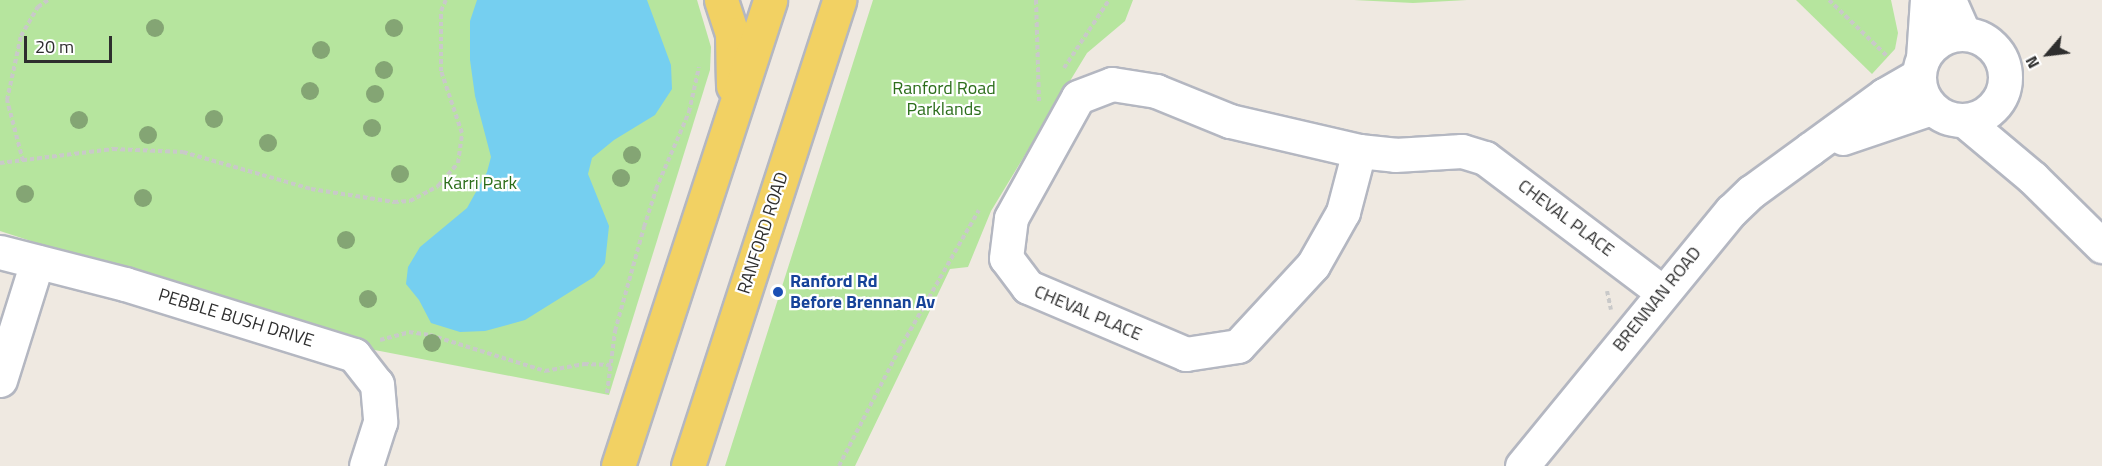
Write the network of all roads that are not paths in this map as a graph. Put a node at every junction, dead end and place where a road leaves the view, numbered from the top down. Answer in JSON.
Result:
{"nodes":[{"id":1,"x":721,"y":0,"type":"edge"},
{"id":2,"x":770,"y":0,"type":"edge"},
{"id":3,"x":818,"y":0,"type":"edge"},
{"id":4,"x":839,"y":0,"type":"edge"},
{"id":5,"x":1926,"y":0,"type":"edge"},
{"id":6,"x":1949,"y":0,"type":"edge"},
{"id":7,"x":1964,"y":33,"type":"junction"},
{"id":8,"x":826,"y":41,"type":"junction"},
{"id":9,"x":1921,"y":66,"type":"junction"},
{"id":10,"x":1998,"y":102,"type":"junction"},
{"id":11,"x":1931,"y":108,"type":"junction"},
{"id":12,"x":734,"y":112,"type":"junction"},
{"id":13,"x":1965,"y":121,"type":"junction"},
{"id":14,"x":1809,"y":149,"type":"junction"},
{"id":15,"x":1359,"y":151,"type":"junction"},
{"id":16,"x":2033,"y":178,"type":"junction"},
{"id":17,"x":2102,"y":246,"type":"edge"},
{"id":18,"x":0,"y":252,"type":"edge"},
{"id":19,"x":37,"y":262,"type":"junction"},
{"id":20,"x":1662,"y":292,"type":"junction"},
{"id":21,"x":0,"y":380,"type":"edge"},
{"id":22,"x":366,"y":466,"type":"edge"},
{"id":23,"x":618,"y":466,"type":"edge"},
{"id":24,"x":687,"y":466,"type":"edge"},
{"id":25,"x":1522,"y":466,"type":"edge"}],
"edges":[{"from":1,"to":12,"type":"main road"},
{"from":2,"to":12,"type":"main road"},
{"from":3,"to":8,"type":"main road"},
{"from":4,"to":8,"type":"main road","name":"RANFORD ROAD"},
{"from":5,"to":9,"type":"street"},
{"from":6,"to":7,"type":"street"},
{"from":7,"to":9,"type":"street"},
{"from":7,"to":10,"type":"street"},
{"from":8,"to":24,"type":"main road","name":"RANFORD ROAD"},
{"from":9,"to":11,"type":"street"},
{"from":9,"to":14,"type":"street","name":"BRENNAN ROAD"},
{"from":10,"to":13,"type":"street"},
{"from":10,"to":16,"type":"street"},
{"from":11,"to":13,"type":"street"},
{"from":11,"to":14,"type":"street","name":"BRENNAN ROAD"},
{"from":12,"to":23,"type":"main road"},
{"from":13,"to":16,"type":"street"},
{"from":14,"to":20,"type":"street","name":"BRENNAN ROAD"},
{"from":15,"to":15,"type":"street","name":"CHEVAL PLACE"},
{"from":15,"to":20,"type":"street","name":"CHEVAL PLACE"},
{"from":16,"to":17,"type":"street"},
{"from":18,"to":19,"type":"street","name":"PEBBLE BUSH DRIVE"},
{"from":19,"to":21,"type":"street"},
{"from":19,"to":22,"type":"street","name":"PEBBLE BUSH DRIVE"},
{"from":20,"to":25,"type":"street","name":"BRENNAN ROAD"}]}
